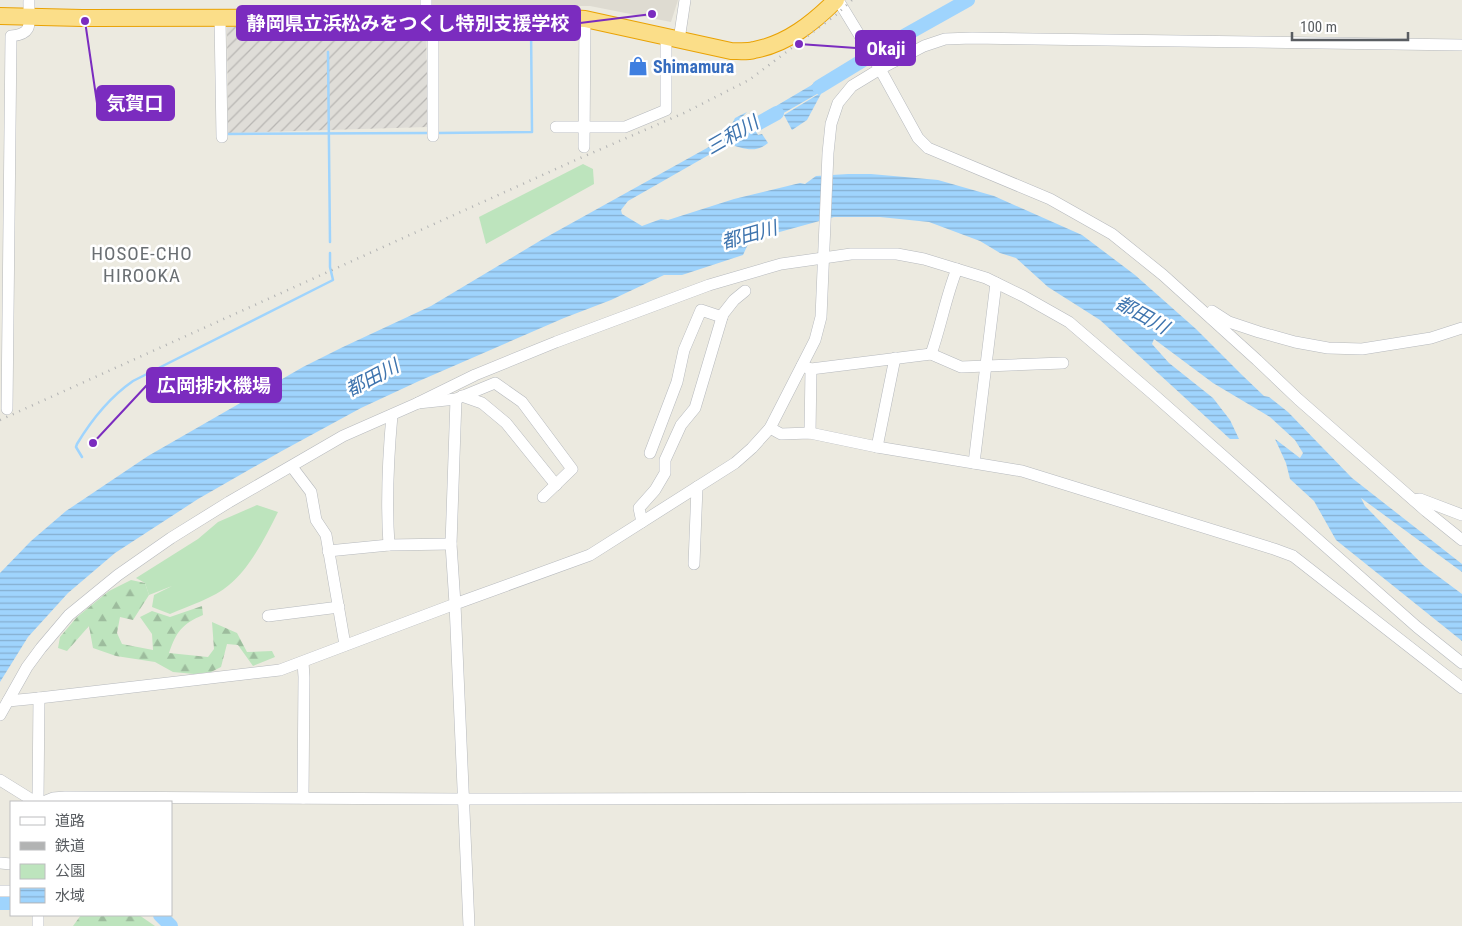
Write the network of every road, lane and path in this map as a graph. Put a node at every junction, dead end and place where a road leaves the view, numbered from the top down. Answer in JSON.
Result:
{"nodes":[{"id":1,"x":29,"y":0,"type":"edge"},
{"id":2,"x":426,"y":0,"type":"edge"},
{"id":3,"x":685,"y":0,"type":"edge"},
{"id":4,"x":837,"y":0,"type":"edge"},
{"id":5,"x":0,"y":16,"type":"edge"},
{"id":6,"x":430,"y":17,"type":"junction"},
{"id":7,"x":28,"y":18,"type":"junction"},
{"id":8,"x":220,"y":18,"type":"junction"},
{"id":9,"x":585,"y":19,"type":"junction"},
{"id":10,"x":673,"y":38,"type":"junction"},
{"id":11,"x":1462,"y":45,"type":"edge"},
{"id":12,"x":878,"y":66,"type":"junction"},
{"id":13,"x":556,"y":127,"type":"dead end"},
{"id":14,"x":584,"y":127,"type":"junction"},
{"id":15,"x":433,"y":136,"type":"dead end"},
{"id":16,"x":222,"y":137,"type":"dead end"},
{"id":17,"x":584,"y":147,"type":"dead end"},
{"id":18,"x":824,"y":256,"type":"junction"},
{"id":19,"x":957,"y":269,"type":"junction"},
{"id":20,"x":996,"y":283,"type":"junction"},
{"id":21,"x":745,"y":291,"type":"dead end"},
{"id":22,"x":1201,"y":308,"type":"junction"},
{"id":23,"x":722,"y":318,"type":"junction"},
{"id":24,"x":1462,"y":328,"type":"edge"},
{"id":25,"x":931,"y":354,"type":"junction"},
{"id":26,"x":895,"y":358,"type":"junction"},
{"id":27,"x":1063,"y":363,"type":"dead end"},
{"id":28,"x":985,"y":367,"type":"junction"},
{"id":29,"x":806,"y":368,"type":"junction"},
{"id":30,"x":459,"y":398,"type":"junction"},
{"id":31,"x":418,"y":403,"type":"junction"},
{"id":32,"x":7,"y":409,"type":"dead end"},
{"id":33,"x":392,"y":415,"type":"junction"},
{"id":34,"x":770,"y":428,"type":"junction"},
{"id":35,"x":658,"y":431,"type":"junction"},
{"id":36,"x":810,"y":433,"type":"junction"},
{"id":37,"x":675,"y":439,"type":"junction"},
{"id":38,"x":878,"y":447,"type":"junction"},
{"id":39,"x":650,"y":453,"type":"dead end"},
{"id":40,"x":974,"y":464,"type":"junction"},
{"id":41,"x":292,"y":467,"type":"junction"},
{"id":42,"x":556,"y":485,"type":"junction"},
{"id":43,"x":697,"y":487,"type":"junction"},
{"id":44,"x":544,"y":496,"type":"dead end"},
{"id":45,"x":1414,"y":500,"type":"junction"},
{"id":46,"x":1462,"y":515,"type":"edge"},
{"id":47,"x":642,"y":522,"type":"junction"},
{"id":48,"x":1462,"y":540,"type":"edge"},
{"id":49,"x":451,"y":544,"type":"junction"},
{"id":50,"x":388,"y":545,"type":"junction"},
{"id":51,"x":328,"y":551,"type":"junction"},
{"id":52,"x":694,"y":564,"type":"dead end"},
{"id":53,"x":455,"y":604,"type":"junction"},
{"id":54,"x":339,"y":607,"type":"junction"},
{"id":55,"x":268,"y":616,"type":"dead end"},
{"id":56,"x":345,"y":645,"type":"junction"},
{"id":57,"x":303,"y":662,"type":"junction"},
{"id":58,"x":1462,"y":663,"type":"edge"},
{"id":59,"x":1462,"y":688,"type":"edge"},
{"id":60,"x":40,"y":698,"type":"junction"},
{"id":61,"x":8,"y":701,"type":"junction"},
{"id":62,"x":0,"y":715,"type":"edge"},
{"id":63,"x":0,"y":780,"type":"edge"},
{"id":64,"x":1462,"y":797,"type":"edge"},
{"id":65,"x":303,"y":798,"type":"junction"},
{"id":66,"x":462,"y":799,"type":"junction"},
{"id":67,"x":38,"y":801,"type":"edge"},
{"id":68,"x":40,"y":801,"type":"edge"},
{"id":69,"x":44,"y":801,"type":"edge"},
{"id":70,"x":469,"y":926,"type":"edge"}],
"edges":[{"from":1,"to":7,"type":"street"},
{"from":2,"to":6,"type":"street"},
{"from":3,"to":10,"type":"street"},
{"from":4,"to":10,"type":"highway"},
{"from":4,"to":12,"type":"street"},
{"from":5,"to":7,"type":"highway"},
{"from":6,"to":8,"type":"highway"},
{"from":6,"to":9,"type":"highway"},
{"from":6,"to":15,"type":"street"},
{"from":7,"to":8,"type":"highway"},
{"from":7,"to":32,"type":"street"},
{"from":8,"to":16,"type":"street"},
{"from":9,"to":10,"type":"highway"},
{"from":9,"to":14,"type":"street"},
{"from":10,"to":14,"type":"street"},
{"from":11,"to":12,"type":"street"},
{"from":12,"to":18,"type":"street"},
{"from":12,"to":22,"type":"street"},
{"from":13,"to":14,"type":"street"},
{"from":14,"to":17,"type":"street"},
{"from":18,"to":19,"type":"street"},
{"from":18,"to":29,"type":"street"},
{"from":18,"to":31,"type":"street"},
{"from":19,"to":20,"type":"street"},
{"from":19,"to":25,"type":"street"},
{"from":20,"to":28,"type":"street"},
{"from":20,"to":58,"type":"street"},
{"from":21,"to":23,"type":"street"},
{"from":22,"to":24,"type":"street"},
{"from":22,"to":45,"type":"street"},
{"from":23,"to":35,"type":"street"},
{"from":23,"to":37,"type":"street"},
{"from":25,"to":26,"type":"street"},
{"from":25,"to":28,"type":"street"},
{"from":26,"to":29,"type":"street"},
{"from":26,"to":38,"type":"street"},
{"from":27,"to":28,"type":"street"},
{"from":28,"to":40,"type":"street"},
{"from":29,"to":34,"type":"street"},
{"from":29,"to":36,"type":"street"},
{"from":30,"to":31,"type":"street"},
{"from":30,"to":42,"type":"street"},
{"from":30,"to":42,"type":"street"},
{"from":30,"to":49,"type":"street"},
{"from":31,"to":33,"type":"street"},
{"from":33,"to":41,"type":"street"},
{"from":33,"to":50,"type":"street"},
{"from":34,"to":36,"type":"street"},
{"from":34,"to":43,"type":"street"},
{"from":35,"to":37,"type":"street"},
{"from":35,"to":39,"type":"street"},
{"from":36,"to":38,"type":"street"},
{"from":37,"to":47,"type":"street"},
{"from":38,"to":40,"type":"street"},
{"from":40,"to":59,"type":"street"},
{"from":41,"to":51,"type":"street"},
{"from":41,"to":61,"type":"street"},
{"from":42,"to":44,"type":"street"},
{"from":43,"to":47,"type":"street"},
{"from":43,"to":52,"type":"street"},
{"from":45,"to":46,"type":"street"},
{"from":45,"to":48,"type":"street"},
{"from":47,"to":53,"type":"street"},
{"from":49,"to":50,"type":"street"},
{"from":49,"to":53,"type":"street"},
{"from":50,"to":51,"type":"street"},
{"from":51,"to":54,"type":"street"},
{"from":53,"to":56,"type":"street"},
{"from":53,"to":66,"type":"street"},
{"from":54,"to":55,"type":"street"},
{"from":54,"to":56,"type":"street"},
{"from":56,"to":57,"type":"street"},
{"from":57,"to":60,"type":"street"},
{"from":57,"to":65,"type":"street"},
{"from":60,"to":61,"type":"street"},
{"from":60,"to":68,"type":"street"},
{"from":61,"to":62,"type":"street"},
{"from":63,"to":67,"type":"street"},
{"from":64,"to":66,"type":"street"},
{"from":65,"to":66,"type":"street"},
{"from":65,"to":69,"type":"street"},
{"from":66,"to":70,"type":"street"}]}
